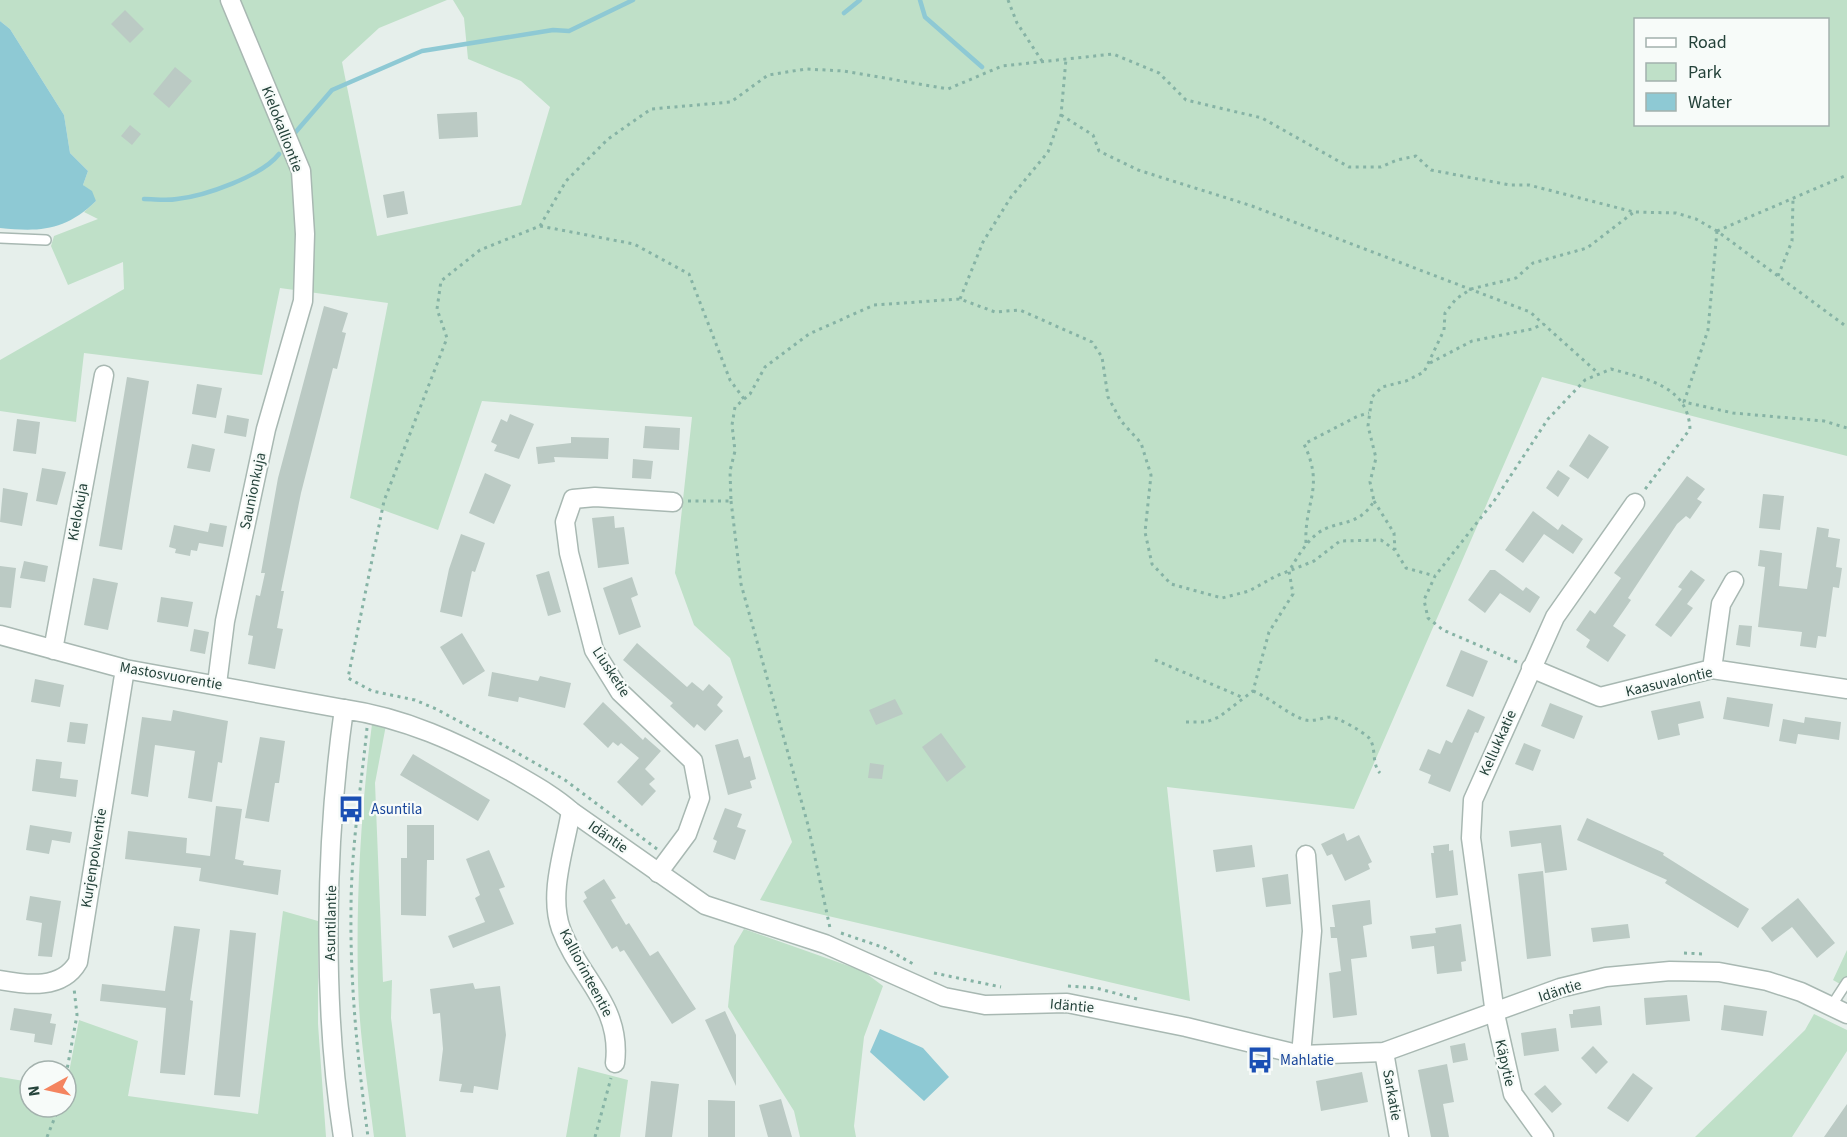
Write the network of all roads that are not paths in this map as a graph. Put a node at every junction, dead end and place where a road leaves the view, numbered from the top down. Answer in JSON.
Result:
{"nodes":[{"id":1,"x":230,"y":0,"type":"edge"},
{"id":2,"x":0,"y":238,"type":"edge"},
{"id":3,"x":46,"y":240,"type":"dead end"},
{"id":4,"x":303,"y":301,"type":"joint"},
{"id":5,"x":104,"y":375,"type":"dead end"},
{"id":6,"x":673,"y":502,"type":"road end"},
{"id":7,"x":1635,"y":503,"type":"road end"},
{"id":8,"x":1734,"y":581,"type":"dead end"},
{"id":9,"x":0,"y":635,"type":"edge"},
{"id":10,"x":53,"y":650,"type":"junction"},
{"id":11,"x":1531,"y":668,"type":"junction"},
{"id":12,"x":125,"y":669,"type":"junction"},
{"id":13,"x":1712,"y":669,"type":"junction"},
{"id":14,"x":217,"y":684,"type":"junction"},
{"id":15,"x":1847,"y":689,"type":"edge"},
{"id":16,"x":344,"y":709,"type":"junction"},
{"id":17,"x":571,"y":811,"type":"junction"},
{"id":18,"x":1306,"y":855,"type":"dead end"},
{"id":19,"x":664,"y":866,"type":"junction"},
{"id":20,"x":0,"y":980,"type":"edge"},
{"id":21,"x":1847,"y":982,"type":"edge"},
{"id":22,"x":1840,"y":1010,"type":"edge"},
{"id":23,"x":1495,"y":1014,"type":"junction"},
{"id":24,"x":1384,"y":1052,"type":"junction"},
{"id":25,"x":1301,"y":1056,"type":"junction"},
{"id":26,"x":615,"y":1063,"type":"road end"},
{"id":27,"x":344,"y":1137,"type":"edge"},
{"id":28,"x":1399,"y":1137,"type":"edge"},
{"id":29,"x":1544,"y":1137,"type":"edge"}],
"edges":[{"from":1,"to":4,"type":"street","name":"Kielokalliontie"},
{"from":2,"to":3,"type":"lane"},
{"from":4,"to":14,"type":"street","name":"Saunionkuja"},
{"from":5,"to":10,"type":"street","name":"Kielokuja"},
{"from":6,"to":19,"type":"street","name":"Liusketie"},
{"from":7,"to":11,"type":"street","name":"Kellukkatie"},
{"from":8,"to":13,"type":"street"},
{"from":9,"to":10,"type":"street","name":"Mastosvuorentie"},
{"from":10,"to":12,"type":"street","name":"Mastosvuorentie"},
{"from":11,"to":13,"type":"street","name":"Kaasuvalontie"},
{"from":11,"to":23,"type":"street","name":"Kellukkatie"},
{"from":12,"to":14,"type":"street","name":"Mastosvuorentie"},
{"from":12,"to":20,"type":"street","name":"Kurjenpolventie"},
{"from":13,"to":15,"type":"street","name":"Kaasuvalontie"},
{"from":14,"to":16,"type":"street","name":"Mastosvuorentie"},
{"from":16,"to":17,"type":"street","name":"Idäntie"},
{"from":16,"to":27,"type":"street","name":"Asuntilantie"},
{"from":17,"to":19,"type":"street","name":"Idäntie"},
{"from":17,"to":26,"type":"street","name":"Kalliorinteentie"},
{"from":18,"to":25,"type":"street"},
{"from":19,"to":25,"type":"street","name":"Idäntie"},
{"from":21,"to":22,"type":"lane"},
{"from":22,"to":23,"type":"street","name":"Idäntie"},
{"from":23,"to":24,"type":"street","name":"Idäntie"},
{"from":23,"to":29,"type":"street","name":"Käpytie"},
{"from":24,"to":25,"type":"street","name":"Idäntie"},
{"from":24,"to":28,"type":"street","name":"Sarkatie"}]}
